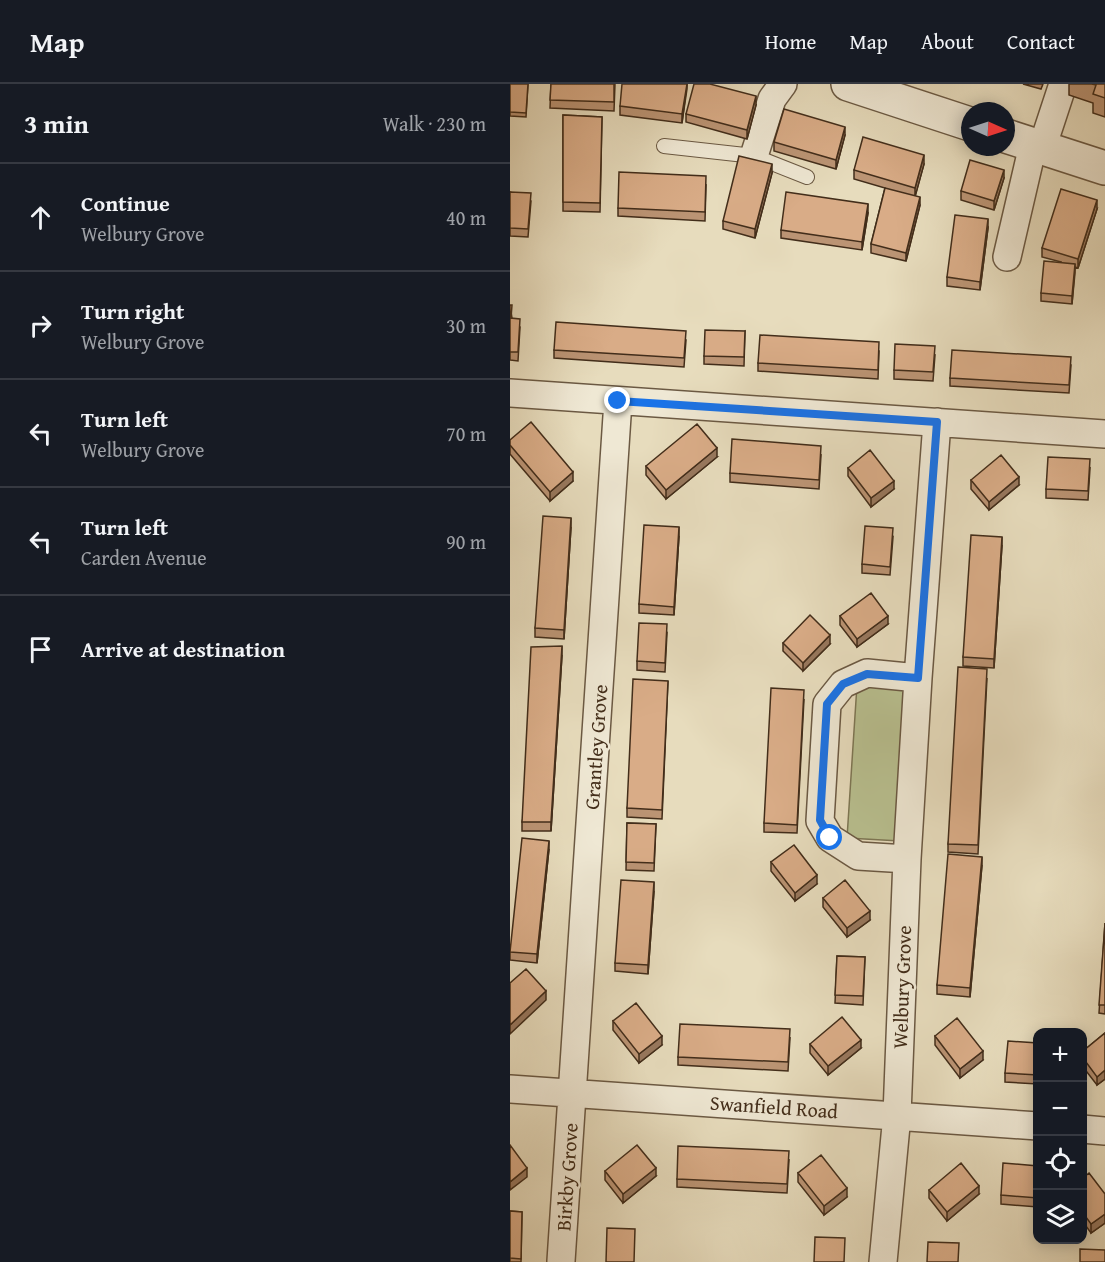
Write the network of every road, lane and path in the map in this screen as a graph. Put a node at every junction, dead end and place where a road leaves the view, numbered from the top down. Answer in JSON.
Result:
{"nodes":[{"id":1,"x":783,"y":84,"type":"edge"},
{"id":2,"x":848,"y":84,"type":"edge"},
{"id":3,"x":1063,"y":84,"type":"edge"},
{"id":4,"x":961,"y":121,"type":"edge"},
{"id":5,"x":1027,"y":143,"type":"edge"},
{"id":6,"x":664,"y":146,"type":"dead end"},
{"id":7,"x":754,"y":156,"type":"junction"},
{"id":8,"x":1105,"y":168,"type":"edge"},
{"id":9,"x":807,"y":177,"type":"dead end"},
{"id":10,"x":1007,"y":257,"type":"dead end"},
{"id":11,"x":510,"y":393,"type":"edge"},
{"id":12,"x":618,"y":401,"type":"junction"},
{"id":13,"x":937,"y":422,"type":"junction"},
{"id":14,"x":1105,"y":434,"type":"edge"},
{"id":15,"x":918,"y":678,"type":"junction"},
{"id":16,"x":907,"y":859,"type":"junction"},
{"id":17,"x":510,"y":1089,"type":"edge"},
{"id":18,"x":573,"y":1093,"type":"junction"},
{"id":19,"x":897,"y":1115,"type":"junction"},
{"id":20,"x":1033,"y":1126,"type":"edge"},
{"id":21,"x":1087,"y":1129,"type":"edge"},
{"id":22,"x":1105,"y":1131,"type":"edge"},
{"id":23,"x":561,"y":1261,"type":"edge"},
{"id":24,"x":883,"y":1262,"type":"edge"}],
"edges":[{"from":1,"to":7,"type":"street"},
{"from":2,"to":4,"type":"street"},
{"from":3,"to":5,"type":"street"},
{"from":5,"to":8,"type":"street"},
{"from":5,"to":10,"type":"street"},
{"from":6,"to":7,"type":"lane"},
{"from":7,"to":9,"type":"lane"},
{"from":11,"to":12,"type":"street"},
{"from":12,"to":13,"type":"street"},
{"from":12,"to":18,"type":"street","name":"Grantley Grove"},
{"from":13,"to":14,"type":"street"},
{"from":13,"to":15,"type":"street","name":"Welbury Grove"},
{"from":15,"to":16,"type":"street","name":"Welbury Grove"},
{"from":15,"to":16,"type":"street"},
{"from":16,"to":19,"type":"street","name":"Welbury Grove"},
{"from":17,"to":18,"type":"street","name":"Swanfield Road"},
{"from":18,"to":19,"type":"street","name":"Swanfield Road"},
{"from":18,"to":23,"type":"street","name":"Birkby Grove"},
{"from":19,"to":20,"type":"street","name":"Swanfield Road"},
{"from":19,"to":24,"type":"street","name":"Welbury Grove"},
{"from":21,"to":22,"type":"street"}]}
